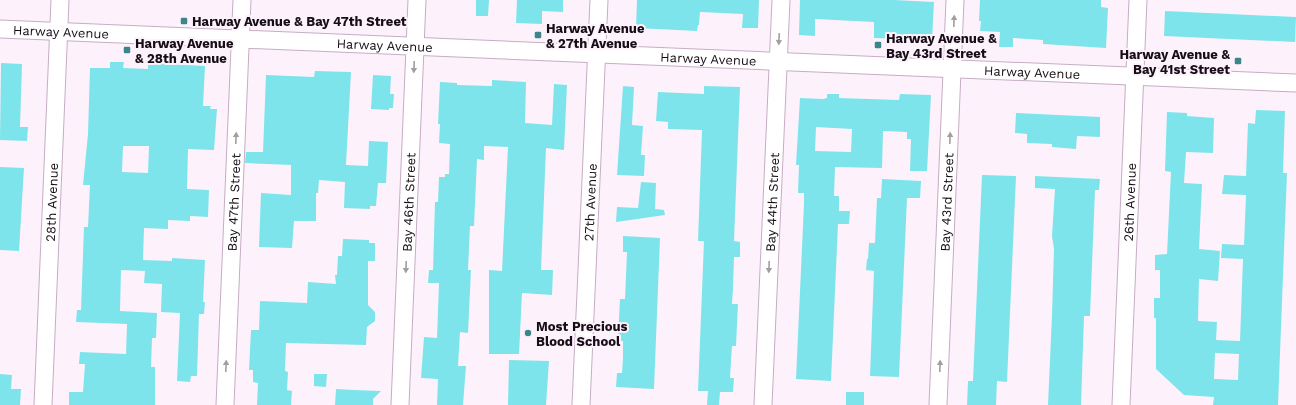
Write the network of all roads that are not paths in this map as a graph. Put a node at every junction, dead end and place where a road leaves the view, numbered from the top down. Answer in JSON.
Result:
{"nodes":[{"id":1,"x":60,"y":0,"type":"edge"},
{"id":2,"x":242,"y":0,"type":"edge"},
{"id":3,"x":417,"y":0,"type":"edge"},
{"id":4,"x":599,"y":0,"type":"edge"},
{"id":5,"x":781,"y":0,"type":"edge"},
{"id":6,"x":955,"y":0,"type":"edge"},
{"id":7,"x":1138,"y":0,"type":"edge"},
{"id":8,"x":0,"y":29,"type":"edge"},
{"id":9,"x":59,"y":32,"type":"junction"},
{"id":10,"x":240,"y":39,"type":"junction"},
{"id":11,"x":415,"y":46,"type":"junction"},
{"id":12,"x":596,"y":54,"type":"junction"},
{"id":13,"x":778,"y":62,"type":"junction"},
{"id":14,"x":952,"y":69,"type":"junction"},
{"id":15,"x":1134,"y":76,"type":"junction"},
{"id":16,"x":1296,"y":83,"type":"edge"},
{"id":17,"x":43,"y":405,"type":"edge"},
{"id":18,"x":225,"y":405,"type":"edge"},
{"id":19,"x":400,"y":405,"type":"edge"},
{"id":20,"x":582,"y":405,"type":"edge"},
{"id":21,"x":764,"y":405,"type":"edge"},
{"id":22,"x":938,"y":405,"type":"edge"},
{"id":23,"x":1120,"y":405,"type":"edge"}],
"edges":[{"from":1,"to":9,"type":"street","name":"28th Avenue"},
{"from":2,"to":10,"type":"street","name":"Bay 47th Street"},
{"from":3,"to":11,"type":"street","name":"Bay 46th Street"},
{"from":4,"to":12,"type":"street","name":"27th Avenue"},
{"from":5,"to":13,"type":"street","name":"Bay 44th Street","one_way":true},
{"from":14,"to":6,"type":"street","name":"Bay 43rd Street","one_way":true},
{"from":7,"to":15,"type":"street","name":"26th Avenue"},
{"from":8,"to":9,"type":"street","name":"Harway Avenue"},
{"from":9,"to":10,"type":"street","name":"Harway Avenue"},
{"from":9,"to":17,"type":"street","name":"28th Avenue"},
{"from":10,"to":11,"type":"street","name":"Harway Avenue"},
{"from":18,"to":10,"type":"street","name":"Bay 47th Street","one_way":true},
{"from":11,"to":12,"type":"street","name":"Harway Avenue"},
{"from":11,"to":19,"type":"street","name":"Bay 46th Street","one_way":true},
{"from":12,"to":13,"type":"street","name":"Harway Avenue"},
{"from":12,"to":20,"type":"street","name":"27th Avenue"},
{"from":13,"to":14,"type":"street","name":"Harway Avenue"},
{"from":13,"to":21,"type":"street","name":"Bay 44th Street","one_way":true},
{"from":14,"to":15,"type":"street","name":"Harway Avenue"},
{"from":22,"to":14,"type":"street","name":"Bay 43rd Street","one_way":true},
{"from":15,"to":16,"type":"street","name":"Harway Avenue"},
{"from":15,"to":23,"type":"street","name":"26th Avenue"}]}
